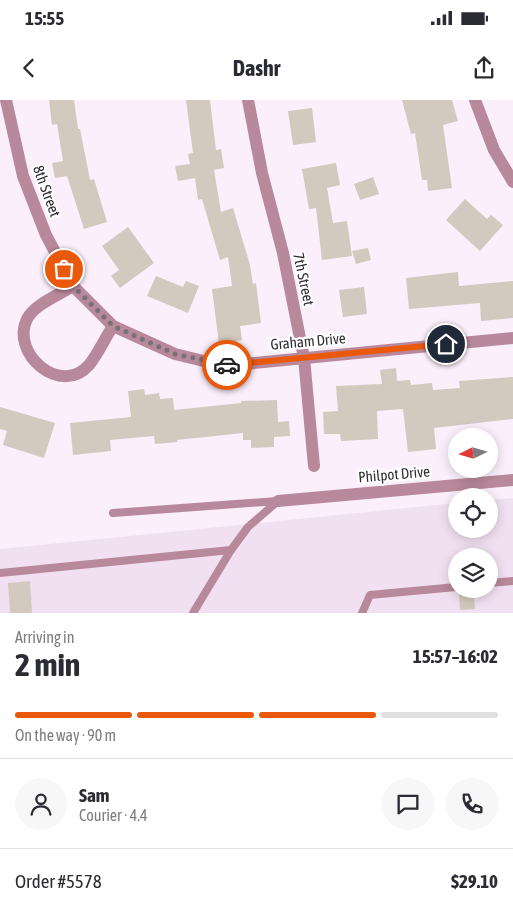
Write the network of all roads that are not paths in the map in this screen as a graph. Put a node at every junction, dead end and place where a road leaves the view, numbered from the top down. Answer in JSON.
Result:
{"nodes":[{"id":1,"x":6,"y":100,"type":"edge"},
{"id":2,"x":248,"y":100,"type":"edge"},
{"id":3,"x":475,"y":100,"type":"edge"},
{"id":4,"x":513,"y":182,"type":"edge"},
{"id":5,"x":73,"y":286,"type":"junction"},
{"id":6,"x":113,"y":326,"type":"junction"},
{"id":7,"x":513,"y":338,"type":"edge"},
{"id":8,"x":304,"y":358,"type":"junction"},
{"id":9,"x":314,"y":466,"type":"dead end"},
{"id":10,"x":513,"y":480,"type":"edge"},
{"id":11,"x":278,"y":501,"type":"junction"},
{"id":12,"x":113,"y":513,"type":"dead end"},
{"id":13,"x":231,"y":550,"type":"junction"},
{"id":14,"x":0,"y":573,"type":"edge"},
{"id":15,"x":513,"y":581,"type":"edge"},
{"id":16,"x":498,"y":582,"type":"edge"},
{"id":17,"x":448,"y":587,"type":"edge"},
{"id":18,"x":193,"y":613,"type":"edge"},
{"id":19,"x":362,"y":613,"type":"edge"}],
"edges":[{"from":1,"to":5,"type":"street","name":"8th Street"},
{"from":2,"to":8,"type":"street","name":"7th Street"},
{"from":3,"to":4,"type":"street"},
{"from":5,"to":6,"type":"street","name":"8th Street"},
{"from":5,"to":6,"type":"street"},
{"from":6,"to":8,"type":"street","name":"Graham Drive"},
{"from":7,"to":8,"type":"street","name":"Graham Drive"},
{"from":8,"to":9,"type":"street","name":"7th Street"},
{"from":10,"to":11,"type":"street","name":"Philpot Drive"},
{"from":11,"to":12,"type":"lane"},
{"from":11,"to":13,"type":"lane"},
{"from":13,"to":14,"type":"lane"},
{"from":13,"to":18,"type":"lane"},
{"from":15,"to":16,"type":"lane"},
{"from":17,"to":19,"type":"lane"}]}
